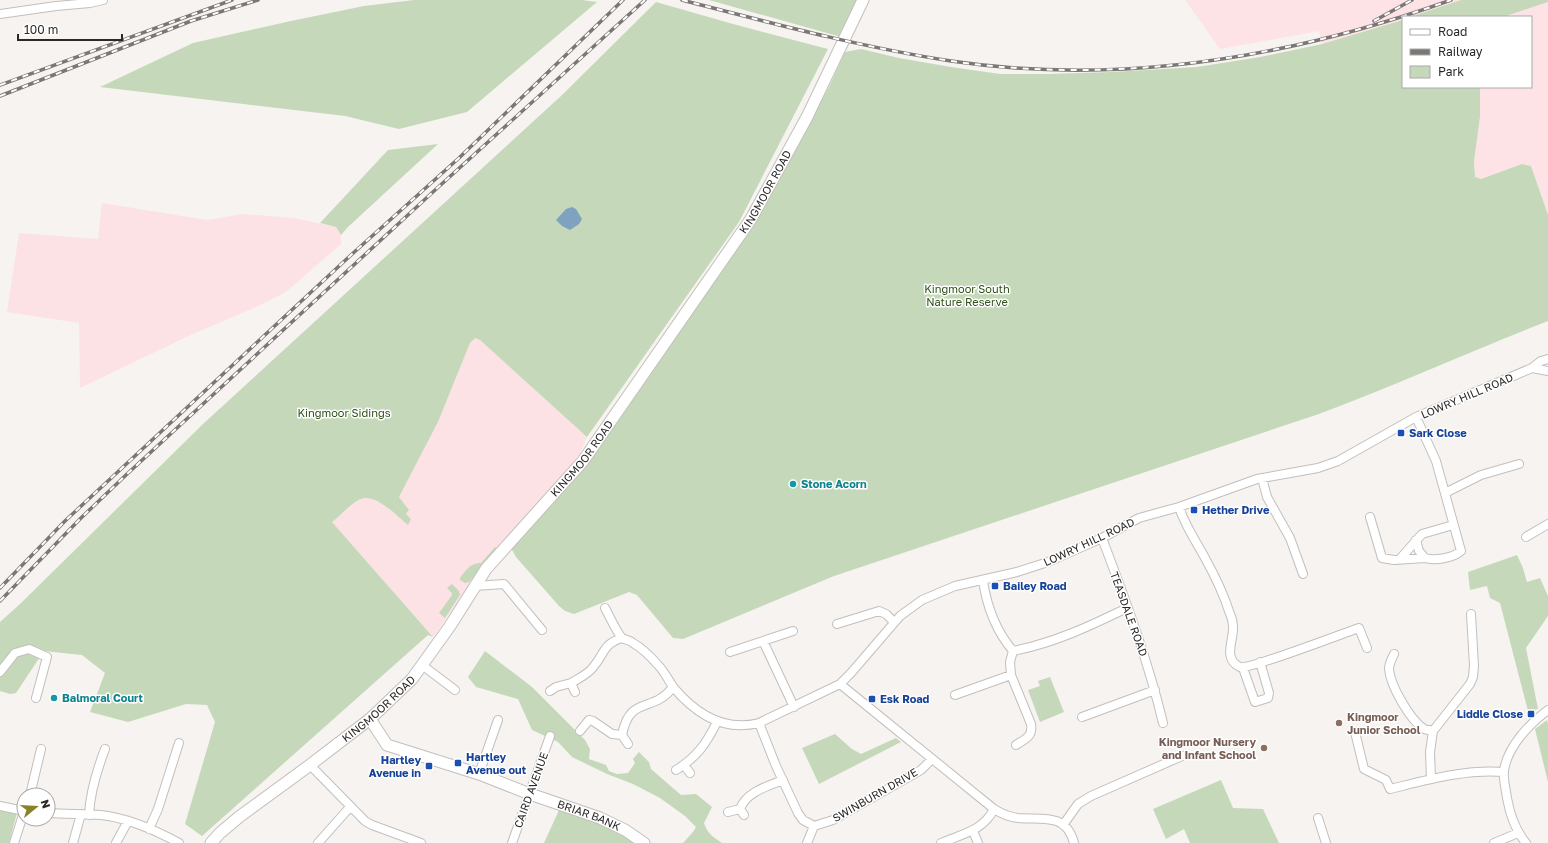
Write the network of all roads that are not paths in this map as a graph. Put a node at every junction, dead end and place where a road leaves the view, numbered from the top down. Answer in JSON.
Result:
{"nodes":[{"id":1,"x":103,"y":0,"type":"edge"},
{"id":2,"x":863,"y":0,"type":"edge"},
{"id":3,"x":0,"y":14,"type":"edge"},
{"id":4,"x":1548,"y":359,"type":"edge"},
{"id":5,"x":1532,"y":368,"type":"junction"},
{"id":6,"x":1548,"y":371,"type":"edge"},
{"id":7,"x":1416,"y":417,"type":"junction"},
{"id":8,"x":1519,"y":464,"type":"dead end"},
{"id":9,"x":1262,"y":478,"type":"junction"},
{"id":10,"x":1445,"y":492,"type":"junction"},
{"id":11,"x":1180,"y":507,"type":"junction"},
{"id":12,"x":1370,"y":517,"type":"dead end"},
{"id":13,"x":1548,"y":524,"type":"edge"},
{"id":14,"x":1453,"y":525,"type":"junction"},
{"id":15,"x":1526,"y":537,"type":"dead end"},
{"id":16,"x":1102,"y":538,"type":"junction"},
{"id":17,"x":1416,"y":540,"type":"junction"},
{"id":18,"x":1425,"y":558,"type":"junction"},
{"id":19,"x":1399,"y":560,"type":"junction"},
{"id":20,"x":1303,"y":574,"type":"dead end"},
{"id":21,"x":983,"y":581,"type":"junction"},
{"id":22,"x":474,"y":586,"type":"junction"},
{"id":23,"x":605,"y":608,"type":"dead end"},
{"id":24,"x":1127,"y":608,"type":"junction"},
{"id":25,"x":1471,"y":614,"type":"dead end"},
{"id":26,"x":894,"y":622,"type":"junction"},
{"id":27,"x":837,"y":624,"type":"dead end"},
{"id":28,"x":542,"y":630,"type":"dead end"},
{"id":29,"x":794,"y":631,"type":"dead end"},
{"id":30,"x":622,"y":638,"type":"junction"},
{"id":31,"x":764,"y":641,"type":"junction"},
{"id":32,"x":1367,"y":648,"type":"dead end"},
{"id":33,"x":1013,"y":651,"type":"junction"},
{"id":34,"x":730,"y":652,"type":"dead end"},
{"id":35,"x":1391,"y":657,"type":"dead end"},
{"id":36,"x":1260,"y":662,"type":"junction"},
{"id":37,"x":422,"y":665,"type":"junction"},
{"id":38,"x":1243,"y":668,"type":"junction"},
{"id":39,"x":0,"y":672,"type":"edge"},
{"id":40,"x":1011,"y":675,"type":"junction"},
{"id":41,"x":571,"y":683,"type":"junction"},
{"id":42,"x":840,"y":684,"type":"junction"},
{"id":43,"x":673,"y":687,"type":"junction"},
{"id":44,"x":455,"y":690,"type":"dead end"},
{"id":45,"x":1155,"y":690,"type":"junction"},
{"id":46,"x":550,"y":691,"type":"dead end"},
{"id":47,"x":575,"y":692,"type":"dead end"},
{"id":48,"x":955,"y":695,"type":"dead end"},
{"id":49,"x":36,"y":698,"type":"dead end"},
{"id":50,"x":794,"y":706,"type":"junction"},
{"id":51,"x":1548,"y":710,"type":"edge"},
{"id":52,"x":1082,"y":717,"type":"dead end"},
{"id":53,"x":370,"y":719,"type":"junction"},
{"id":54,"x":498,"y":720,"type":"dead end"},
{"id":55,"x":717,"y":722,"type":"junction"},
{"id":56,"x":759,"y":723,"type":"junction"},
{"id":57,"x":1163,"y":723,"type":"dead end"},
{"id":58,"x":580,"y":731,"type":"dead end"},
{"id":59,"x":1433,"y":731,"type":"junction"},
{"id":60,"x":1355,"y":732,"type":"dead end"},
{"id":61,"x":550,"y":736,"type":"dead end"},
{"id":62,"x":622,"y":736,"type":"junction"},
{"id":63,"x":179,"y":743,"type":"dead end"},
{"id":64,"x":628,"y":744,"type":"dead end"},
{"id":65,"x":1016,"y":745,"type":"dead end"},
{"id":66,"x":41,"y":749,"type":"dead end"},
{"id":67,"x":105,"y":749,"type":"dead end"},
{"id":68,"x":1182,"y":756,"type":"dead end"},
{"id":69,"x":932,"y":759,"type":"junction"},
{"id":70,"x":310,"y":765,"type":"junction"},
{"id":71,"x":684,"y":765,"type":"junction"},
{"id":72,"x":676,"y":770,"type":"dead end"},
{"id":73,"x":1504,"y":772,"type":"junction"},
{"id":74,"x":690,"y":773,"type":"dead end"},
{"id":75,"x":479,"y":774,"type":"junction"},
{"id":76,"x":1431,"y":779,"type":"junction"},
{"id":77,"x":783,"y":780,"type":"junction"},
{"id":78,"x":32,"y":787,"type":"edge"},
{"id":79,"x":530,"y":794,"type":"junction"},
{"id":80,"x":0,"y":806,"type":"edge"},
{"id":81,"x":350,"y":807,"type":"junction"},
{"id":82,"x":16,"y":809,"type":"edge"},
{"id":83,"x":994,"y":809,"type":"junction"},
{"id":84,"x":728,"y":812,"type":"dead end"},
{"id":85,"x":56,"y":813,"type":"edge"},
{"id":86,"x":85,"y":814,"type":"junction"},
{"id":87,"x":1318,"y":818,"type":"dead end"},
{"id":88,"x":128,"y":821,"type":"junction"},
{"id":89,"x":1063,"y":825,"type":"junction"},
{"id":90,"x":814,"y":826,"type":"junction"},
{"id":91,"x":19,"y":827,"type":"edge"},
{"id":92,"x":149,"y":829,"type":"junction"},
{"id":93,"x":973,"y":831,"type":"junction"},
{"id":94,"x":1518,"y":833,"type":"junction"},
{"id":95,"x":14,"y":843,"type":"edge"},
{"id":96,"x":73,"y":843,"type":"edge"},
{"id":97,"x":116,"y":843,"type":"edge"},
{"id":98,"x":179,"y":843,"type":"edge"},
{"id":99,"x":211,"y":843,"type":"edge"},
{"id":100,"x":318,"y":843,"type":"edge"},
{"id":101,"x":421,"y":843,"type":"edge"},
{"id":102,"x":512,"y":843,"type":"edge"},
{"id":103,"x":644,"y":843,"type":"edge"},
{"id":104,"x":807,"y":843,"type":"edge"},
{"id":105,"x":941,"y":843,"type":"edge"},
{"id":106,"x":978,"y":843,"type":"edge"},
{"id":107,"x":1074,"y":843,"type":"edge"},
{"id":108,"x":1326,"y":843,"type":"edge"},
{"id":109,"x":1494,"y":843,"type":"edge"},
{"id":110,"x":1526,"y":843,"type":"edge"}],
"edges":[{"from":1,"to":3,"type":"street"},
{"from":2,"to":22,"type":"street","name":"KINGMOOR ROAD"},
{"from":4,"to":5,"type":"street","name":"LOWRY HILL ROAD"},
{"from":5,"to":6,"type":"street"},
{"from":5,"to":7,"type":"street","name":"LOWRY HILL ROAD"},
{"from":7,"to":9,"type":"street","name":"LOWRY HILL ROAD"},
{"from":7,"to":10,"type":"street"},
{"from":8,"to":10,"type":"street"},
{"from":9,"to":11,"type":"street","name":"LOWRY HILL ROAD"},
{"from":9,"to":20,"type":"street"},
{"from":10,"to":14,"type":"street"},
{"from":11,"to":16,"type":"street","name":"LOWRY HILL ROAD"},
{"from":11,"to":38,"type":"street"},
{"from":12,"to":19,"type":"street"},
{"from":13,"to":15,"type":"street"},
{"from":14,"to":17,"type":"street"},
{"from":14,"to":18,"type":"street"},
{"from":16,"to":21,"type":"street","name":"LOWRY HILL ROAD"},
{"from":16,"to":24,"type":"street","name":"TEASDALE ROAD"},
{"from":17,"to":18,"type":"street"},
{"from":17,"to":19,"type":"street"},
{"from":18,"to":19,"type":"street"},
{"from":21,"to":26,"type":"street","name":"LOWRY HILL ROAD"},
{"from":21,"to":33,"type":"street"},
{"from":22,"to":28,"type":"street"},
{"from":22,"to":37,"type":"street","name":"KINGMOOR ROAD"},
{"from":23,"to":30,"type":"street"},
{"from":24,"to":33,"type":"street"},
{"from":24,"to":45,"type":"street","name":"TEASDALE ROAD"},
{"from":25,"to":59,"type":"street"},
{"from":26,"to":27,"type":"street"},
{"from":26,"to":42,"type":"street","name":"LOWRY HILL ROAD"},
{"from":29,"to":31,"type":"street"},
{"from":30,"to":41,"type":"street"},
{"from":30,"to":43,"type":"street","name":"LOWRY HILL ROAD"},
{"from":31,"to":34,"type":"street"},
{"from":31,"to":50,"type":"street"},
{"from":32,"to":36,"type":"street"},
{"from":33,"to":40,"type":"street"},
{"from":35,"to":59,"type":"street"},
{"from":36,"to":38,"type":"street"},
{"from":36,"to":38,"type":"street"},
{"from":37,"to":44,"type":"street"},
{"from":37,"to":53,"type":"street","name":"KINGMOOR ROAD"},
{"from":39,"to":49,"type":"street"},
{"from":40,"to":48,"type":"street"},
{"from":40,"to":65,"type":"street"},
{"from":41,"to":46,"type":"street"},
{"from":41,"to":47,"type":"street"},
{"from":42,"to":50,"type":"street","name":"LOWRY HILL ROAD"},
{"from":42,"to":69,"type":"street"},
{"from":43,"to":55,"type":"street","name":"LOWRY HILL ROAD"},
{"from":43,"to":62,"type":"street"},
{"from":45,"to":52,"type":"street"},
{"from":45,"to":57,"type":"street","name":"TEASDALE ROAD"},
{"from":50,"to":56,"type":"street","name":"LOWRY HILL ROAD"},
{"from":51,"to":73,"type":"street"},
{"from":53,"to":70,"type":"street","name":"KINGMOOR ROAD"},
{"from":53,"to":75,"type":"street","name":"BRIAR BANK"},
{"from":54,"to":75,"type":"street"},
{"from":55,"to":56,"type":"street","name":"LOWRY HILL ROAD"},
{"from":55,"to":71,"type":"street"},
{"from":56,"to":77,"type":"street"},
{"from":58,"to":62,"type":"street"},
{"from":59,"to":76,"type":"street"},
{"from":60,"to":76,"type":"street"},
{"from":61,"to":79,"type":"street","name":"CAIRD AVENUE"},
{"from":62,"to":64,"type":"street"},
{"from":63,"to":92,"type":"street"},
{"from":66,"to":78,"type":"street"},
{"from":67,"to":86,"type":"street"},
{"from":68,"to":89,"type":"street"},
{"from":69,"to":83,"type":"street"},
{"from":69,"to":90,"type":"street","name":"SWINBURN DRIVE"},
{"from":70,"to":81,"type":"street"},
{"from":70,"to":99,"type":"street","name":"KINGMOOR ROAD"},
{"from":71,"to":72,"type":"street"},
{"from":71,"to":74,"type":"street"},
{"from":73,"to":76,"type":"street"},
{"from":73,"to":94,"type":"street"},
{"from":75,"to":79,"type":"street","name":"BRIAR BANK"},
{"from":77,"to":84,"type":"street"},
{"from":77,"to":90,"type":"street"},
{"from":79,"to":102,"type":"street","name":"CAIRD AVENUE"},
{"from":79,"to":103,"type":"street","name":"BRIAR BANK"},
{"from":80,"to":82,"type":"street"},
{"from":81,"to":100,"type":"street"},
{"from":81,"to":101,"type":"street"},
{"from":83,"to":89,"type":"street"},
{"from":83,"to":93,"type":"street"},
{"from":85,"to":86,"type":"street"},
{"from":86,"to":88,"type":"street"},
{"from":86,"to":96,"type":"street"},
{"from":87,"to":108,"type":"street"},
{"from":88,"to":92,"type":"street"},
{"from":88,"to":97,"type":"street"},
{"from":89,"to":107,"type":"street"},
{"from":90,"to":104,"type":"street"},
{"from":91,"to":95,"type":"street"},
{"from":92,"to":98,"type":"street"},
{"from":93,"to":105,"type":"street"},
{"from":93,"to":106,"type":"street"},
{"from":94,"to":109,"type":"street"},
{"from":94,"to":110,"type":"street"}]}
